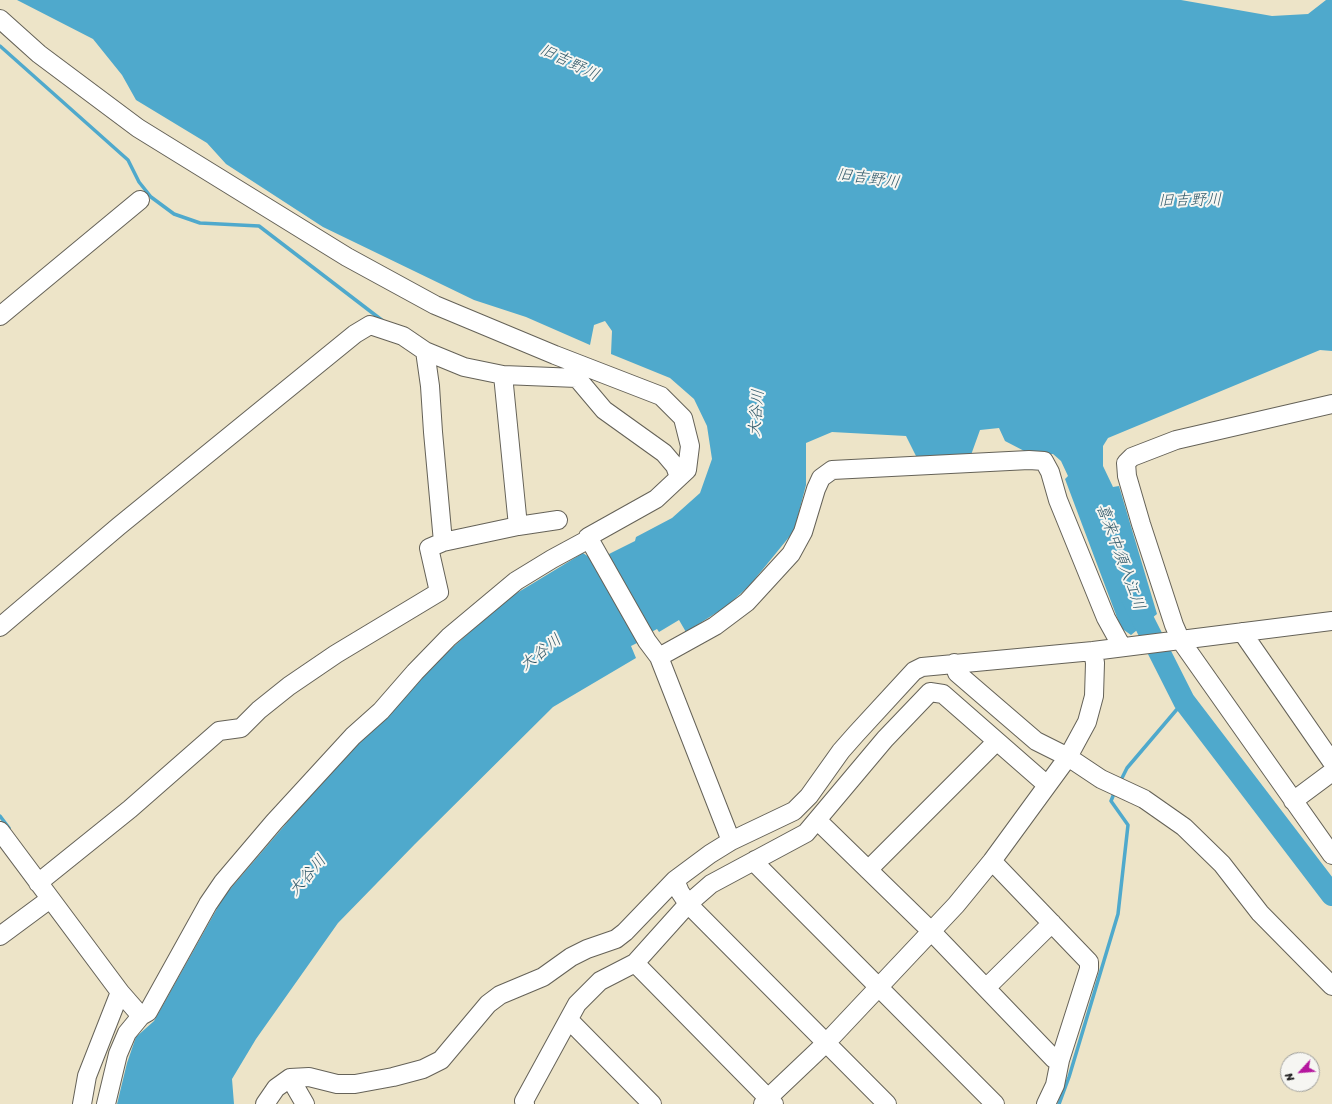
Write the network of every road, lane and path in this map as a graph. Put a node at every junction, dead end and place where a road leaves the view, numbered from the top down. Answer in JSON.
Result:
{"nodes":[{"id":1,"x":0,"y":19,"type":"edge"},
{"id":2,"x":140,"y":200,"type":"dead end"},
{"id":3,"x":0,"y":316,"type":"edge"},
{"id":4,"x":425,"y":351,"type":"junction"},
{"id":5,"x":503,"y":375,"type":"junction"},
{"id":6,"x":1332,"y":404,"type":"edge"},
{"id":7,"x":679,"y":477,"type":"junction"},
{"id":8,"x":558,"y":520,"type":"dead end"},
{"id":9,"x":518,"y":526,"type":"junction"},
{"id":10,"x":444,"y":542,"type":"junction"},
{"id":11,"x":591,"y":543,"type":"junction"},
{"id":12,"x":1332,"y":621,"type":"edge"},
{"id":13,"x":0,"y":627,"type":"edge"},
{"id":14,"x":1242,"y":632,"type":"junction"},
{"id":15,"x":1176,"y":641,"type":"junction"},
{"id":16,"x":1124,"y":647,"type":"junction"},
{"id":17,"x":1093,"y":651,"type":"junction"},
{"id":18,"x":658,"y":657,"type":"junction"},
{"id":19,"x":954,"y":663,"type":"junction"},
{"id":20,"x":996,"y":742,"type":"junction"},
{"id":21,"x":1068,"y":757,"type":"junction"},
{"id":22,"x":1332,"y":762,"type":"edge"},
{"id":23,"x":1332,"y":772,"type":"edge"},
{"id":24,"x":1047,"y":786,"type":"junction"},
{"id":25,"x":1293,"y":801,"type":"junction"},
{"id":26,"x":818,"y":821,"type":"junction"},
{"id":27,"x":0,"y":831,"type":"edge"},
{"id":28,"x":731,"y":841,"type":"junction"},
{"id":29,"x":1332,"y":854,"type":"edge"},
{"id":30,"x":755,"y":860,"type":"junction"},
{"id":31,"x":992,"y":861,"type":"junction"},
{"id":32,"x":868,"y":870,"type":"junction"},
{"id":33,"x":675,"y":880,"type":"junction"},
{"id":34,"x":38,"y":883,"type":"junction"},
{"id":35,"x":50,"y":899,"type":"junction"},
{"id":36,"x":688,"y":904,"type":"junction"},
{"id":37,"x":1052,"y":923,"type":"junction"},
{"id":38,"x":931,"y":931,"type":"junction"},
{"id":39,"x":0,"y":936,"type":"edge"},
{"id":40,"x":635,"y":963,"type":"junction"},
{"id":41,"x":1332,"y":986,"type":"edge"},
{"id":42,"x":878,"y":988,"type":"junction"},
{"id":43,"x":986,"y":988,"type":"junction"},
{"id":44,"x":120,"y":992,"type":"junction"},
{"id":45,"x":141,"y":1016,"type":"junction"},
{"id":46,"x":569,"y":1020,"type":"junction"},
{"id":47,"x":826,"y":1043,"type":"junction"},
{"id":48,"x":1060,"y":1060,"type":"junction"},
{"id":49,"x":290,"y":1078,"type":"junction"},
{"id":50,"x":768,"y":1102,"type":"edge"},
{"id":51,"x":82,"y":1104,"type":"edge"},
{"id":52,"x":106,"y":1104,"type":"edge"},
{"id":53,"x":265,"y":1104,"type":"edge"},
{"id":54,"x":305,"y":1104,"type":"edge"},
{"id":55,"x":524,"y":1104,"type":"edge"},
{"id":56,"x":652,"y":1104,"type":"edge"},
{"id":57,"x":887,"y":1104,"type":"edge"},
{"id":58,"x":995,"y":1104,"type":"edge"},
{"id":59,"x":1046,"y":1104,"type":"edge"}],
"edges":[{"from":1,"to":7,"type":"street"},
{"from":2,"to":3,"type":"street"},
{"from":4,"to":5,"type":"street"},
{"from":4,"to":10,"type":"street"},
{"from":4,"to":13,"type":"street"},
{"from":5,"to":7,"type":"street"},
{"from":5,"to":9,"type":"street"},
{"from":6,"to":15,"type":"street"},
{"from":7,"to":11,"type":"street"},
{"from":8,"to":9,"type":"street"},
{"from":9,"to":10,"type":"street"},
{"from":10,"to":34,"type":"street"},
{"from":11,"to":18,"type":"street"},
{"from":11,"to":45,"type":"street"},
{"from":12,"to":14,"type":"street"},
{"from":14,"to":15,"type":"street"},
{"from":14,"to":22,"type":"street"},
{"from":15,"to":16,"type":"street"},
{"from":15,"to":25,"type":"street"},
{"from":16,"to":17,"type":"street"},
{"from":16,"to":18,"type":"street"},
{"from":17,"to":19,"type":"street"},
{"from":17,"to":21,"type":"street"},
{"from":18,"to":28,"type":"street"},
{"from":19,"to":21,"type":"street"},
{"from":19,"to":28,"type":"street"},
{"from":20,"to":24,"type":"street"},
{"from":20,"to":26,"type":"street"},
{"from":20,"to":32,"type":"street"},
{"from":21,"to":24,"type":"street"},
{"from":21,"to":41,"type":"street"},
{"from":23,"to":25,"type":"street"},
{"from":24,"to":31,"type":"street"},
{"from":25,"to":29,"type":"street"},
{"from":26,"to":30,"type":"street"},
{"from":26,"to":32,"type":"street"},
{"from":27,"to":34,"type":"street"},
{"from":28,"to":33,"type":"street"},
{"from":30,"to":36,"type":"street"},
{"from":30,"to":42,"type":"street"},
{"from":31,"to":37,"type":"street"},
{"from":31,"to":38,"type":"street"},
{"from":32,"to":38,"type":"street"},
{"from":33,"to":36,"type":"street"},
{"from":33,"to":49,"type":"street"},
{"from":34,"to":35,"type":"street"},
{"from":35,"to":39,"type":"street"},
{"from":35,"to":44,"type":"street"},
{"from":36,"to":40,"type":"street"},
{"from":36,"to":47,"type":"street"},
{"from":37,"to":43,"type":"street"},
{"from":37,"to":48,"type":"street"},
{"from":38,"to":42,"type":"street"},
{"from":38,"to":43,"type":"street"},
{"from":40,"to":46,"type":"street"},
{"from":40,"to":50,"type":"street"},
{"from":42,"to":47,"type":"street"},
{"from":42,"to":58,"type":"street"},
{"from":43,"to":48,"type":"street"},
{"from":44,"to":45,"type":"street"},
{"from":44,"to":51,"type":"street"},
{"from":45,"to":52,"type":"street"},
{"from":46,"to":55,"type":"street"},
{"from":46,"to":56,"type":"street"},
{"from":47,"to":50,"type":"street"},
{"from":47,"to":57,"type":"street"},
{"from":48,"to":59,"type":"street"},
{"from":49,"to":53,"type":"street"},
{"from":49,"to":54,"type":"street"}]}
